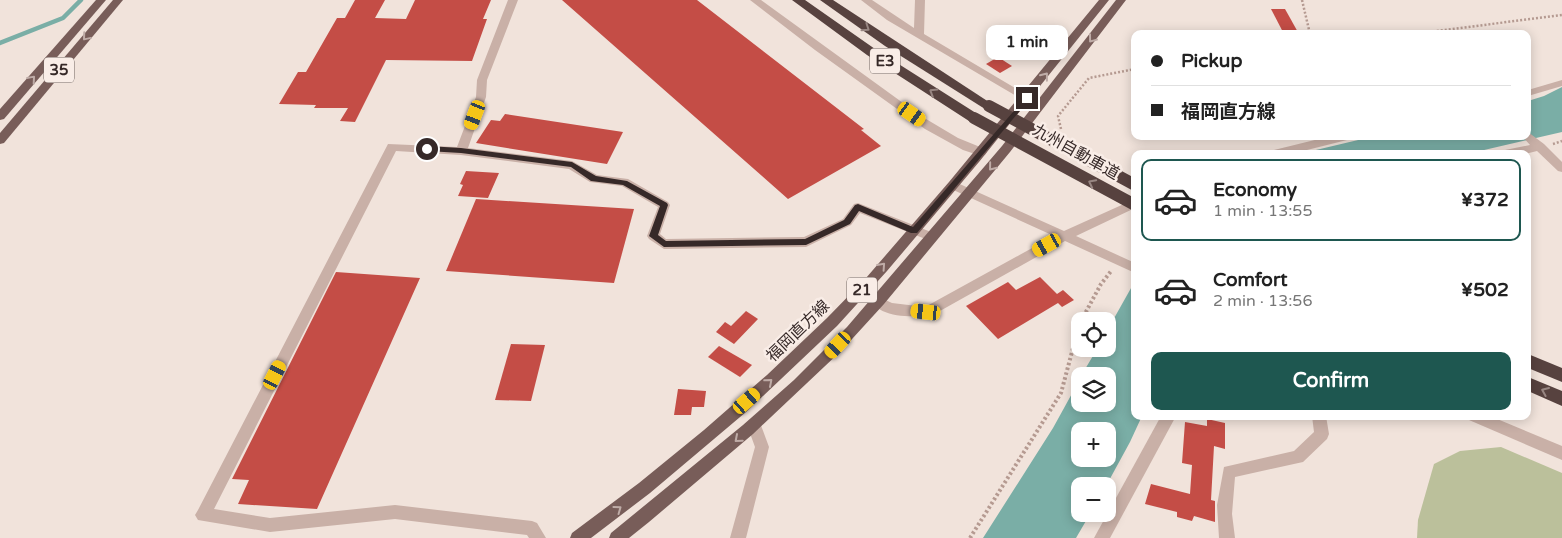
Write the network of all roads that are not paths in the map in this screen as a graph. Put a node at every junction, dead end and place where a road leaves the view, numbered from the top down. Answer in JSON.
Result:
{"nodes":[{"id":1,"x":100,"y":0,"type":"edge"},
{"id":2,"x":118,"y":0,"type":"edge"},
{"id":3,"x":513,"y":0,"type":"edge"},
{"id":4,"x":755,"y":0,"type":"edge"},
{"id":5,"x":798,"y":0,"type":"edge"},
{"id":6,"x":826,"y":0,"type":"edge"},
{"id":7,"x":866,"y":0,"type":"edge"},
{"id":8,"x":920,"y":0,"type":"edge"},
{"id":9,"x":1104,"y":0,"type":"edge"},
{"id":10,"x":1121,"y":0,"type":"edge"},
{"id":11,"x":919,"y":34,"type":"junction"},
{"id":12,"x":1562,"y":83,"type":"edge"},
{"id":13,"x":1531,"y":92,"type":"edge"},
{"id":14,"x":1027,"y":98,"type":"junction"},
{"id":15,"x":0,"y":116,"type":"edge"},
{"id":16,"x":1531,"y":139,"type":"edge"},
{"id":17,"x":0,"y":140,"type":"edge"},
{"id":18,"x":1331,"y":140,"type":"edge"},
{"id":19,"x":1540,"y":147,"type":"junction"},
{"id":20,"x":1290,"y":150,"type":"edge"},
{"id":21,"x":1525,"y":150,"type":"edge"},
{"id":22,"x":461,"y":151,"type":"junction"},
{"id":23,"x":981,"y":152,"type":"junction"},
{"id":24,"x":1562,"y":168,"type":"edge"},
{"id":25,"x":1131,"y":183,"type":"edge"},
{"id":26,"x":953,"y":185,"type":"junction"},
{"id":27,"x":970,"y":193,"type":"junction"},
{"id":28,"x":1131,"y":202,"type":"edge"},
{"id":29,"x":1131,"y":206,"type":"edge"},
{"id":30,"x":914,"y":231,"type":"junction"},
{"id":31,"x":1064,"y":236,"type":"junction"},
{"id":32,"x":932,"y":237,"type":"junction"},
{"id":33,"x":1131,"y":266,"type":"edge"},
{"id":34,"x":878,"y":302,"type":"junction"},
{"id":35,"x":1531,"y":362,"type":"edge"},
{"id":36,"x":1562,"y":375,"type":"edge"},
{"id":37,"x":1531,"y":385,"type":"edge"},
{"id":38,"x":1562,"y":399,"type":"edge"},
{"id":39,"x":1167,"y":420,"type":"edge"},
{"id":40,"x":1320,"y":420,"type":"edge"},
{"id":41,"x":1484,"y":420,"type":"edge"},
{"id":42,"x":754,"y":425,"type":"junction"},
{"id":43,"x":1562,"y":453,"type":"edge"},
{"id":44,"x":538,"y":538,"type":"edge"},
{"id":45,"x":578,"y":538,"type":"edge"},
{"id":46,"x":617,"y":538,"type":"edge"},
{"id":47,"x":738,"y":538,"type":"edge"},
{"id":48,"x":1102,"y":538,"type":"edge"},
{"id":49,"x":1227,"y":538,"type":"edge"}],
"edges":[{"from":15,"to":1,"type":"main road","number":"35","one_way":true},
{"from":2,"to":17,"type":"main road","number":"35","one_way":true},
{"from":3,"to":22,"type":"street"},
{"from":4,"to":23,"type":"street"},
{"from":28,"to":5,"type":"highway","name":"九州自動車道","number":"E3","one_way":true,"bridge":true},
{"from":6,"to":25,"type":"highway","name":"九州自動車道","number":"E3","one_way":true,"bridge":true},
{"from":7,"to":11,"type":"street"},
{"from":8,"to":11,"type":"street"},
{"from":14,"to":9,"type":"main road","name":"福岡直方線","number":"21","one_way":true},
{"from":10,"to":27,"type":"main road","number":"21","one_way":true},
{"from":11,"to":14,"type":"street"},
{"from":12,"to":13,"type":"street"},
{"from":14,"to":23,"type":"main road","name":"福岡直方線","number":"21"},
{"from":16,"to":19,"type":"street"},
{"from":18,"to":20,"type":"street"},
{"from":19,"to":21,"type":"street"},
{"from":19,"to":24,"type":"street"},
{"from":22,"to":30,"type":"street"},
{"from":22,"to":44,"type":"street"},
{"from":23,"to":26,"type":"main road","name":"福岡直方線","number":"21"},
{"from":26,"to":27,"type":"street"},
{"from":26,"to":30,"type":"main road","name":"福岡直方線","number":"21"},
{"from":27,"to":31,"type":"street"},
{"from":27,"to":32,"type":"main road","number":"21"},
{"from":29,"to":31,"type":"street"},
{"from":30,"to":32,"type":"street"},
{"from":45,"to":30,"type":"main road","name":"福岡直方線","number":"21","one_way":true},
{"from":31,"to":33,"type":"street"},
{"from":31,"to":34,"type":"street"},
{"from":32,"to":34,"type":"main road","number":"21"},
{"from":34,"to":42,"type":"main road","number":"21"},
{"from":35,"to":36,"type":"highway"},
{"from":38,"to":37,"type":"highway","one_way":true},
{"from":39,"to":48,"type":"street"},
{"from":40,"to":49,"type":"street"},
{"from":41,"to":43,"type":"street"},
{"from":42,"to":46,"type":"main road","number":"21","one_way":true},
{"from":42,"to":47,"type":"street"}]}
